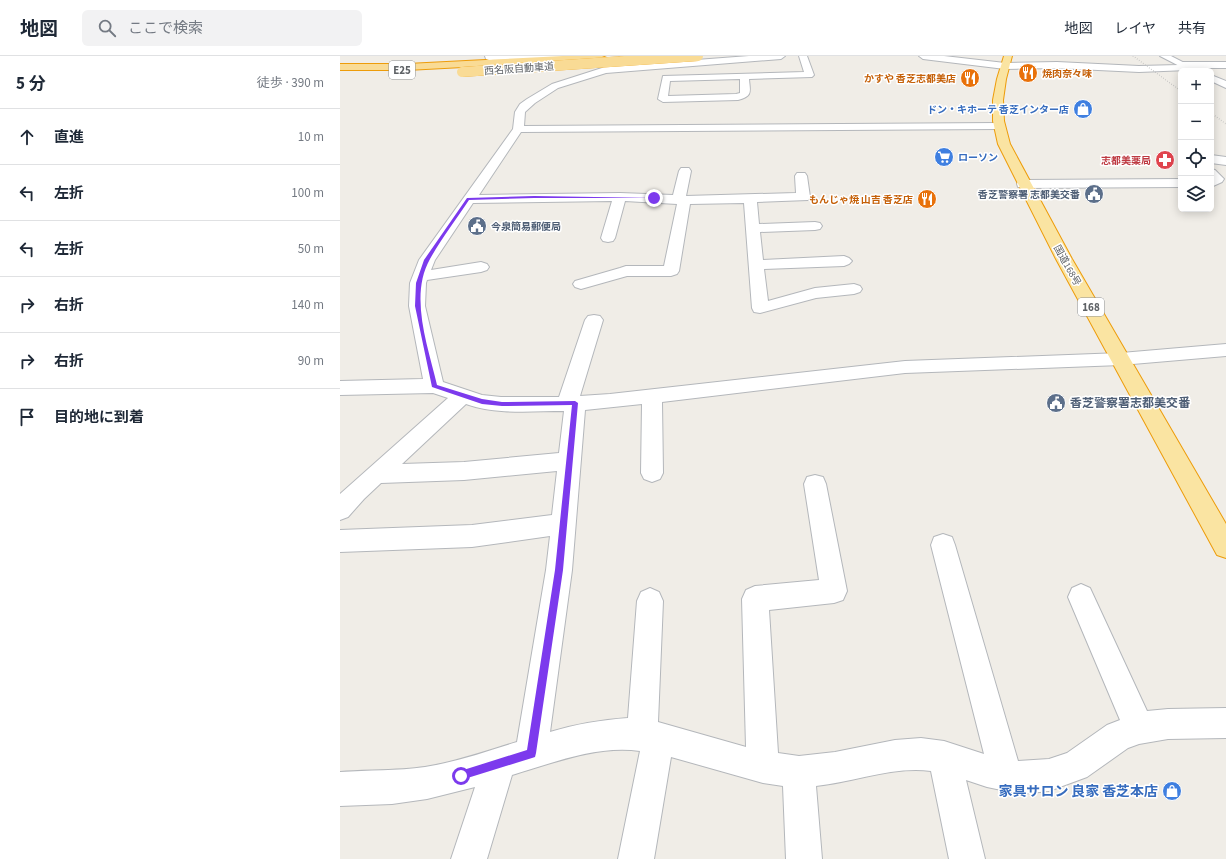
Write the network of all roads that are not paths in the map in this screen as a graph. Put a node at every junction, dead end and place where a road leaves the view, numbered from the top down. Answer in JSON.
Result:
{"nodes":[{"id":1,"x":567,"y":56,"type":"edge"},
{"id":2,"x":626,"y":56,"type":"edge"},
{"id":3,"x":647,"y":56,"type":"edge"},
{"id":4,"x":698,"y":56,"type":"edge"},
{"id":5,"x":781,"y":56,"type":"edge"},
{"id":6,"x":803,"y":56,"type":"edge"},
{"id":7,"x":923,"y":56,"type":"edge"},
{"id":8,"x":1164,"y":56,"type":"edge"},
{"id":9,"x":489,"y":57,"type":"edge"},
{"id":10,"x":1006,"y":61,"type":"edge"},
{"id":11,"x":1226,"y":65,"type":"edge"},
{"id":12,"x":340,"y":68,"type":"edge"},
{"id":13,"x":1178,"y":68,"type":"edge"},
{"id":14,"x":1189,"y":68,"type":"edge"},
{"id":15,"x":461,"y":70,"type":"junction"},
{"id":16,"x":605,"y":70,"type":"junction"},
{"id":17,"x":340,"y":73,"type":"edge"},
{"id":18,"x":744,"y":76,"type":"junction"},
{"id":19,"x":363,"y":77,"type":"dead end"},
{"id":20,"x":1214,"y":79,"type":"edge"},
{"id":21,"x":1226,"y":85,"type":"edge"},
{"id":22,"x":998,"y":126,"type":"junction"},
{"id":23,"x":518,"y":129,"type":"junction"},
{"id":24,"x":1214,"y":159,"type":"edge"},
{"id":25,"x":1226,"y":162,"type":"edge"},
{"id":26,"x":685,"y":171,"type":"dead end"},
{"id":27,"x":802,"y":176,"type":"dead end"},
{"id":28,"x":1178,"y":183,"type":"edge"},
{"id":29,"x":1214,"y":183,"type":"edge"},
{"id":30,"x":1226,"y":183,"type":"edge"},
{"id":31,"x":1023,"y":184,"type":"junction"},
{"id":32,"x":620,"y":197,"type":"junction"},
{"id":33,"x":750,"y":198,"type":"junction"},
{"id":34,"x":468,"y":199,"type":"junction"},
{"id":35,"x":681,"y":200,"type":"junction"},
{"id":36,"x":815,"y":226,"type":"dead end"},
{"id":37,"x":753,"y":228,"type":"junction"},
{"id":38,"x":608,"y":238,"type":"dead end"},
{"id":39,"x":844,"y":261,"type":"dead end"},
{"id":40,"x":756,"y":265,"type":"junction"},
{"id":41,"x":481,"y":268,"type":"dead end"},
{"id":42,"x":421,"y":276,"type":"junction"},
{"id":43,"x":581,"y":284,"type":"dead end"},
{"id":44,"x":854,"y":290,"type":"dead end"},
{"id":45,"x":594,"y":320,"type":"dead end"},
{"id":46,"x":1226,"y":350,"type":"edge"},
{"id":47,"x":1121,"y":359,"type":"junction"},
{"id":48,"x":434,"y":386,"type":"junction"},
{"id":49,"x":349,"y":387,"type":"edge"},
{"id":50,"x":340,"y":394,"type":"edge"},
{"id":51,"x":463,"y":396,"type":"junction"},
{"id":52,"x":652,"y":396,"type":"junction"},
{"id":53,"x":571,"y":404,"type":"junction"},
{"id":54,"x":570,"y":461,"type":"junction"},
{"id":55,"x":652,"y":473,"type":"dead end"},
{"id":56,"x":376,"y":474,"type":"junction"},
{"id":57,"x":815,"y":484,"type":"dead end"},
{"id":58,"x":340,"y":510,"type":"edge"},
{"id":59,"x":564,"y":524,"type":"junction"},
{"id":60,"x":340,"y":541,"type":"edge"},
{"id":61,"x":943,"y":545,"type":"dead end"},
{"id":62,"x":1226,"y":546,"type":"edge"},
{"id":63,"x":1081,"y":596,"type":"dead end"},
{"id":64,"x":650,"y":602,"type":"dead end"},
{"id":65,"x":1226,"y":723,"type":"edge"},
{"id":66,"x":1139,"y":728,"type":"junction"},
{"id":67,"x":650,"y":737,"type":"junction"},
{"id":68,"x":532,"y":753,"type":"junction"},
{"id":69,"x":944,"y":757,"type":"junction"},
{"id":70,"x":499,"y":764,"type":"junction"},
{"id":71,"x":763,"y":767,"type":"junction"},
{"id":72,"x":798,"y":772,"type":"junction"},
{"id":73,"x":1006,"y":775,"type":"junction"},
{"id":74,"x":340,"y":789,"type":"edge"},
{"id":75,"x":469,"y":859,"type":"edge"},
{"id":76,"x":636,"y":859,"type":"edge"},
{"id":77,"x":804,"y":859,"type":"edge"},
{"id":78,"x":967,"y":859,"type":"edge"}],
"edges":[{"from":1,"to":9,"type":"street"},
{"from":2,"to":16,"type":"street"},
{"from":3,"to":15,"type":"highway","name":"西名阪自動車道","number":"E25"},
{"from":4,"to":15,"type":"highway","name":"西名阪自動車道","bridge":true},
{"from":5,"to":16,"type":"street"},
{"from":6,"to":18,"type":"street"},
{"from":7,"to":10,"type":"street"},
{"from":8,"to":14,"type":"street"},
{"from":10,"to":13,"type":"street"},
{"from":10,"to":22,"type":"highway","name":"国道168号","number":"168"},
{"from":11,"to":14,"type":"street"},
{"from":12,"to":15,"type":"highway"},
{"from":15,"to":17,"type":"highway","name":"西名阪自動車道","number":"E25"},
{"from":15,"to":19,"type":"highway","name":"西名阪自動車道","number":"E25"},
{"from":16,"to":23,"type":"street"},
{"from":18,"to":18,"type":"street"},
{"from":20,"to":21,"type":"street"},
{"from":22,"to":23,"type":"street"},
{"from":22,"to":31,"type":"highway","name":"国道168号","number":"168"},
{"from":23,"to":34,"type":"street"},
{"from":24,"to":25,"type":"street"},
{"from":26,"to":35,"type":"street"},
{"from":27,"to":33,"type":"street"},
{"from":28,"to":31,"type":"street"},
{"from":29,"to":30,"type":"street"},
{"from":31,"to":47,"type":"highway","name":"国道168号","number":"168"},
{"from":32,"to":34,"type":"street"},
{"from":32,"to":35,"type":"street"},
{"from":32,"to":38,"type":"street"},
{"from":33,"to":35,"type":"street"},
{"from":33,"to":37,"type":"street"},
{"from":34,"to":42,"type":"street"},
{"from":35,"to":43,"type":"street"},
{"from":36,"to":37,"type":"street"},
{"from":37,"to":40,"type":"street"},
{"from":39,"to":40,"type":"street"},
{"from":40,"to":44,"type":"street"},
{"from":41,"to":42,"type":"street"},
{"from":42,"to":48,"type":"street"},
{"from":45,"to":53,"type":"street"},
{"from":46,"to":47,"type":"street"},
{"from":47,"to":52,"type":"street"},
{"from":47,"to":62,"type":"highway","name":"国道168号","number":"168"},
{"from":48,"to":49,"type":"street"},
{"from":48,"to":51,"type":"street"},
{"from":49,"to":50,"type":"street"},
{"from":51,"to":53,"type":"street"},
{"from":51,"to":56,"type":"street"},
{"from":52,"to":53,"type":"street"},
{"from":52,"to":55,"type":"street"},
{"from":53,"to":54,"type":"street"},
{"from":54,"to":56,"type":"street"},
{"from":54,"to":59,"type":"street"},
{"from":56,"to":58,"type":"street"},
{"from":57,"to":71,"type":"street"},
{"from":59,"to":60,"type":"street"},
{"from":59,"to":68,"type":"street"},
{"from":61,"to":73,"type":"street"},
{"from":63,"to":66,"type":"street"},
{"from":64,"to":67,"type":"street"},
{"from":65,"to":66,"type":"street"},
{"from":66,"to":73,"type":"street"},
{"from":67,"to":68,"type":"street"},
{"from":67,"to":71,"type":"street"},
{"from":67,"to":76,"type":"street"},
{"from":68,"to":70,"type":"street"},
{"from":69,"to":72,"type":"street"},
{"from":69,"to":73,"type":"street"},
{"from":69,"to":78,"type":"street"},
{"from":70,"to":74,"type":"street"},
{"from":70,"to":75,"type":"street"},
{"from":71,"to":72,"type":"street"},
{"from":72,"to":77,"type":"street"}]}
